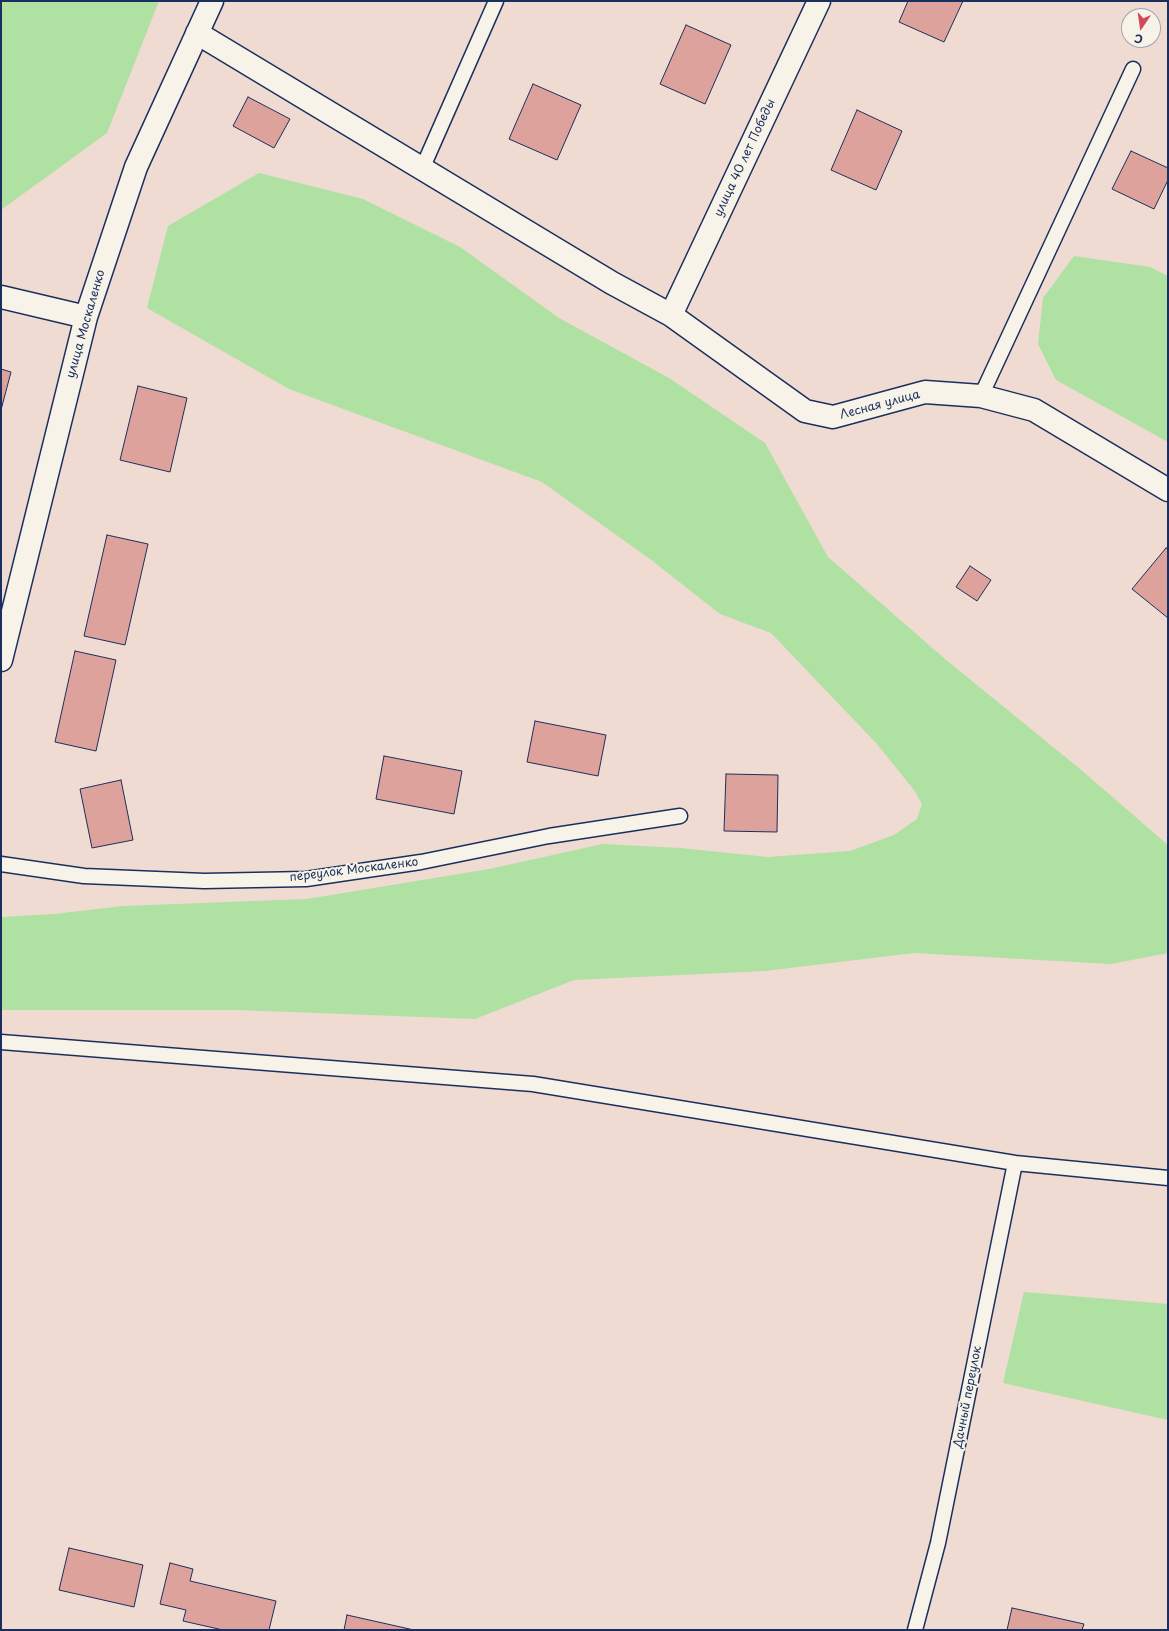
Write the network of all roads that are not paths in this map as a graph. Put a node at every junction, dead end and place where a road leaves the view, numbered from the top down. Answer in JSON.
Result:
{"nodes":[{"id":1,"x":212,"y":1,"type":"edge"},
{"id":2,"x":496,"y":1,"type":"edge"},
{"id":3,"x":819,"y":1,"type":"edge"},
{"id":4,"x":197,"y":33,"type":"junction"},
{"id":5,"x":1133,"y":69,"type":"dead end"},
{"id":6,"x":422,"y":169,"type":"junction"},
{"id":7,"x":1,"y":297,"type":"edge"},
{"id":8,"x":671,"y":315,"type":"junction"},
{"id":9,"x":86,"y":316,"type":"junction"},
{"id":10,"x":981,"y":396,"type":"junction"},
{"id":11,"x":1168,"y":490,"type":"edge"},
{"id":12,"x":1,"y":660,"type":"edge"},
{"id":13,"x":680,"y":816,"type":"dead end"},
{"id":14,"x":1,"y":864,"type":"edge"},
{"id":15,"x":1,"y":1042,"type":"edge"},
{"id":16,"x":1015,"y":1163,"type":"junction"},
{"id":17,"x":1168,"y":1178,"type":"edge"},
{"id":18,"x":915,"y":1630,"type":"edge"}],
"edges":[{"from":1,"to":4,"type":"street","name":"улица Москаленко"},
{"from":2,"to":6,"type":"lane"},
{"from":3,"to":8,"type":"street","name":"улица 40 лет Победы"},
{"from":4,"to":6,"type":"street","name":"Лесная улица"},
{"from":4,"to":9,"type":"street","name":"улица Москаленко"},
{"from":5,"to":10,"type":"lane"},
{"from":6,"to":8,"type":"street","name":"Лесная улица"},
{"from":7,"to":9,"type":"street"},
{"from":8,"to":10,"type":"street","name":"Лесная улица"},
{"from":9,"to":12,"type":"street","name":"улица Москаленко"},
{"from":10,"to":11,"type":"street","name":"Лесная улица"},
{"from":13,"to":14,"type":"lane","name":"переулок Москаленко"},
{"from":15,"to":16,"type":"lane"},
{"from":16,"to":17,"type":"lane"},
{"from":16,"to":18,"type":"lane","name":"Дачный переулок"}]}
